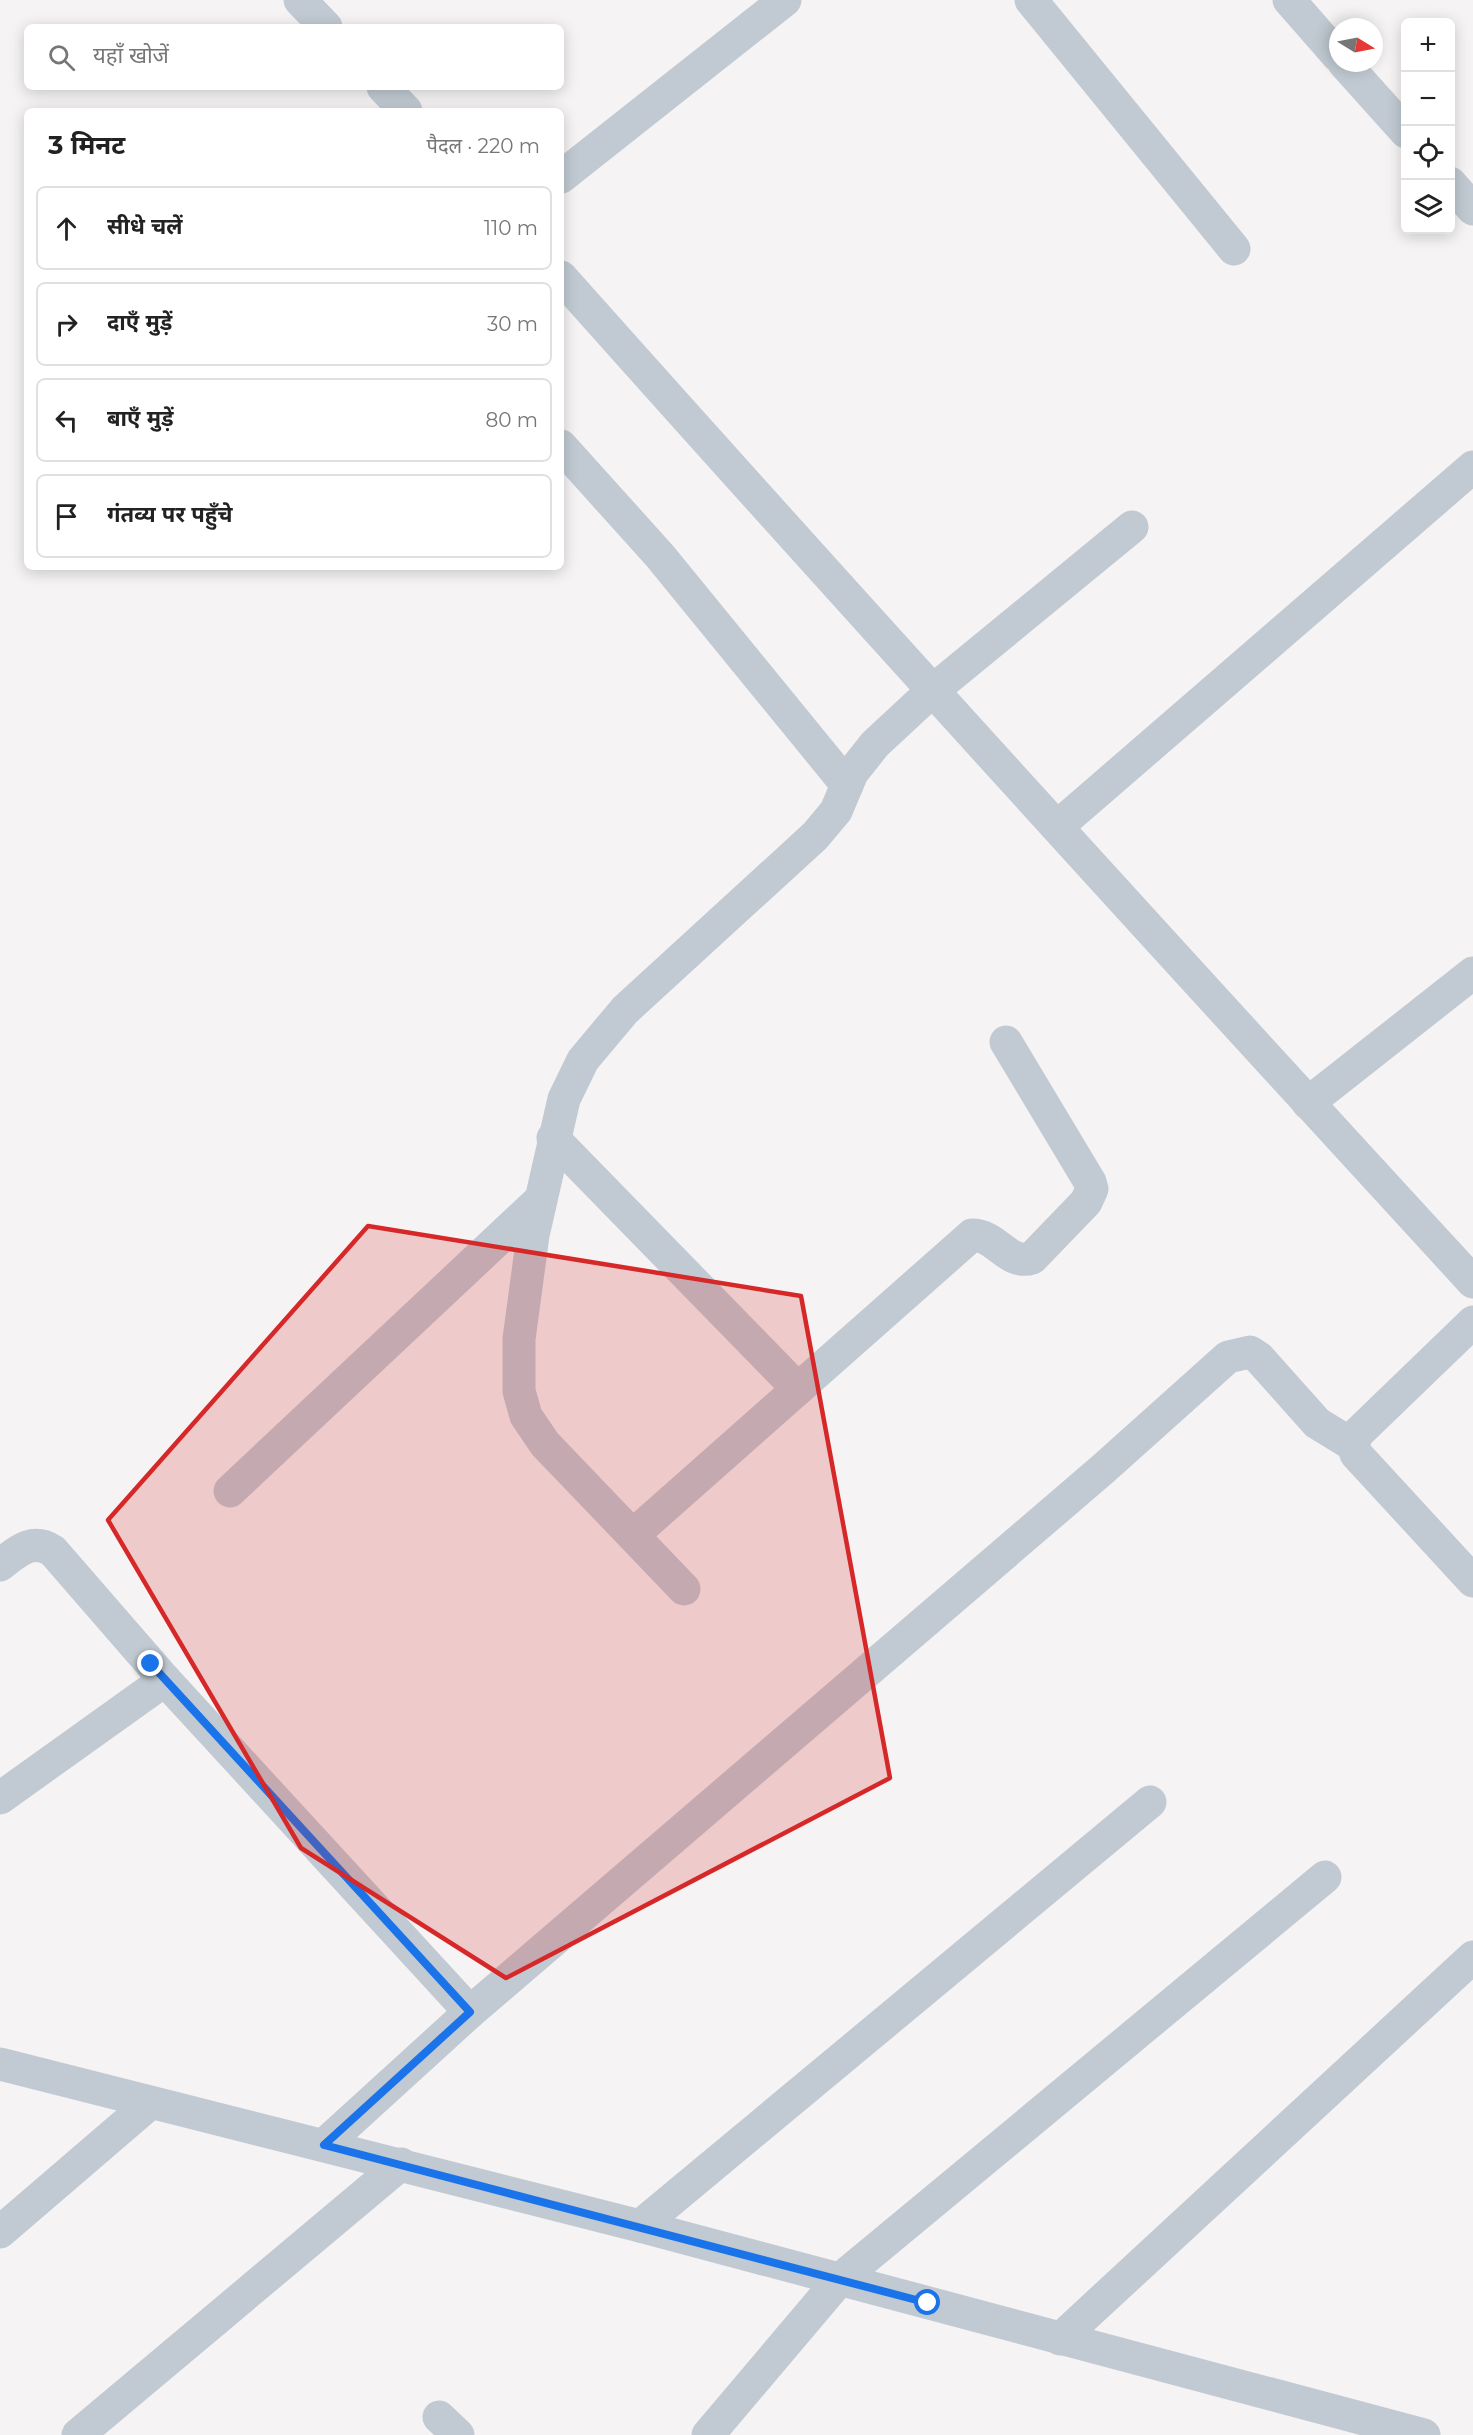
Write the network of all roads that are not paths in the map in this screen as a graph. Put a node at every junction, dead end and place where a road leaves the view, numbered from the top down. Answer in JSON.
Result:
{"nodes":[{"id":1,"x":300,"y":0,"type":"edge"},
{"id":2,"x":1031,"y":0,"type":"edge"},
{"id":3,"x":1289,"y":0,"type":"edge"},
{"id":4,"x":780,"y":2,"type":"edge"},
{"id":5,"x":323,"y":24,"type":"edge"},
{"id":6,"x":1329,"y":46,"type":"edge"},
{"id":7,"x":1352,"y":72,"type":"edge"},
{"id":8,"x":387,"y":90,"type":"edge"},
{"id":9,"x":403,"y":108,"type":"edge"},
{"id":10,"x":1401,"y":126,"type":"edge"},
{"id":11,"x":564,"y":175,"type":"edge"},
{"id":12,"x":1455,"y":189,"type":"edge"},
{"id":13,"x":1473,"y":209,"type":"edge"},
{"id":14,"x":1234,"y":249,"type":"dead end"},
{"id":15,"x":564,"y":280,"type":"edge"},
{"id":16,"x":564,"y":449,"type":"edge"},
{"id":17,"x":1473,"y":467,"type":"edge"},
{"id":18,"x":1132,"y":527,"type":"dead end"},
{"id":19,"x":931,"y":692,"type":"junction"},
{"id":20,"x":847,"y":785,"type":"junction"},
{"id":21,"x":1058,"y":826,"type":"junction"},
{"id":22,"x":1473,"y":973,"type":"edge"},
{"id":23,"x":1006,"y":1042,"type":"dead end"},
{"id":24,"x":1308,"y":1103,"type":"junction"},
{"id":25,"x":553,"y":1138,"type":"junction"},
{"id":26,"x":539,"y":1201,"type":"junction"},
{"id":27,"x":1473,"y":1282,"type":"edge"},
{"id":28,"x":1473,"y":1322,"type":"edge"},
{"id":29,"x":798,"y":1389,"type":"junction"},
{"id":30,"x":1353,"y":1445,"type":"junction"},
{"id":31,"x":230,"y":1491,"type":"dead end"},
{"id":32,"x":633,"y":1535,"type":"junction"},
{"id":33,"x":0,"y":1565,"type":"edge"},
{"id":34,"x":1473,"y":1581,"type":"edge"},
{"id":35,"x":684,"y":1589,"type":"dead end"},
{"id":36,"x":165,"y":1680,"type":"junction"},
{"id":37,"x":0,"y":1798,"type":"edge"},
{"id":38,"x":1150,"y":1802,"type":"dead end"},
{"id":39,"x":1325,"y":1877,"type":"dead end"},
{"id":40,"x":1473,"y":1957,"type":"edge"},
{"id":41,"x":470,"y":2012,"type":"junction"},
{"id":42,"x":1,"y":2066,"type":"edge"},
{"id":43,"x":149,"y":2104,"type":"junction"},
{"id":44,"x":324,"y":2145,"type":"junction"},
{"id":45,"x":401,"y":2164,"type":"junction"},
{"id":46,"x":640,"y":2226,"type":"junction"},
{"id":47,"x":0,"y":2232,"type":"edge"},
{"id":48,"x":839,"y":2280,"type":"junction"},
{"id":49,"x":1060,"y":2339,"type":"junction"},
{"id":50,"x":1363,"y":2428,"type":"edge"},
{"id":51,"x":78,"y":2435,"type":"edge"},
{"id":52,"x":708,"y":2435,"type":"edge"},
{"id":53,"x":1424,"y":2435,"type":"edge"}],
"edges":[{"from":1,"to":5,"type":"street"},
{"from":2,"to":14,"type":"street"},
{"from":3,"to":6,"type":"street"},
{"from":4,"to":11,"type":"street"},
{"from":7,"to":10,"type":"street"},
{"from":8,"to":9,"type":"street"},
{"from":12,"to":13,"type":"street"},
{"from":15,"to":19,"type":"street"},
{"from":16,"to":20,"type":"street"},
{"from":17,"to":21,"type":"street"},
{"from":18,"to":19,"type":"street"},
{"from":19,"to":20,"type":"street"},
{"from":19,"to":21,"type":"street"},
{"from":20,"to":25,"type":"street"},
{"from":21,"to":24,"type":"street"},
{"from":22,"to":24,"type":"street"},
{"from":23,"to":29,"type":"street"},
{"from":24,"to":27,"type":"street"},
{"from":25,"to":26,"type":"street"},
{"from":25,"to":29,"type":"street"},
{"from":26,"to":31,"type":"street"},
{"from":26,"to":32,"type":"street"},
{"from":28,"to":30,"type":"street"},
{"from":29,"to":32,"type":"street"},
{"from":30,"to":34,"type":"street"},
{"from":30,"to":41,"type":"street"},
{"from":32,"to":35,"type":"street"},
{"from":33,"to":36,"type":"street"},
{"from":36,"to":37,"type":"street"},
{"from":36,"to":41,"type":"street"},
{"from":38,"to":46,"type":"street"},
{"from":39,"to":48,"type":"street"},
{"from":40,"to":49,"type":"street"},
{"from":41,"to":44,"type":"street"},
{"from":42,"to":43,"type":"street"},
{"from":43,"to":44,"type":"street"},
{"from":43,"to":47,"type":"street"},
{"from":44,"to":45,"type":"street"},
{"from":45,"to":46,"type":"street"},
{"from":45,"to":51,"type":"street"},
{"from":46,"to":48,"type":"street"},
{"from":48,"to":49,"type":"street"},
{"from":48,"to":52,"type":"street"},
{"from":49,"to":50,"type":"street"},
{"from":50,"to":53,"type":"street"}]}
